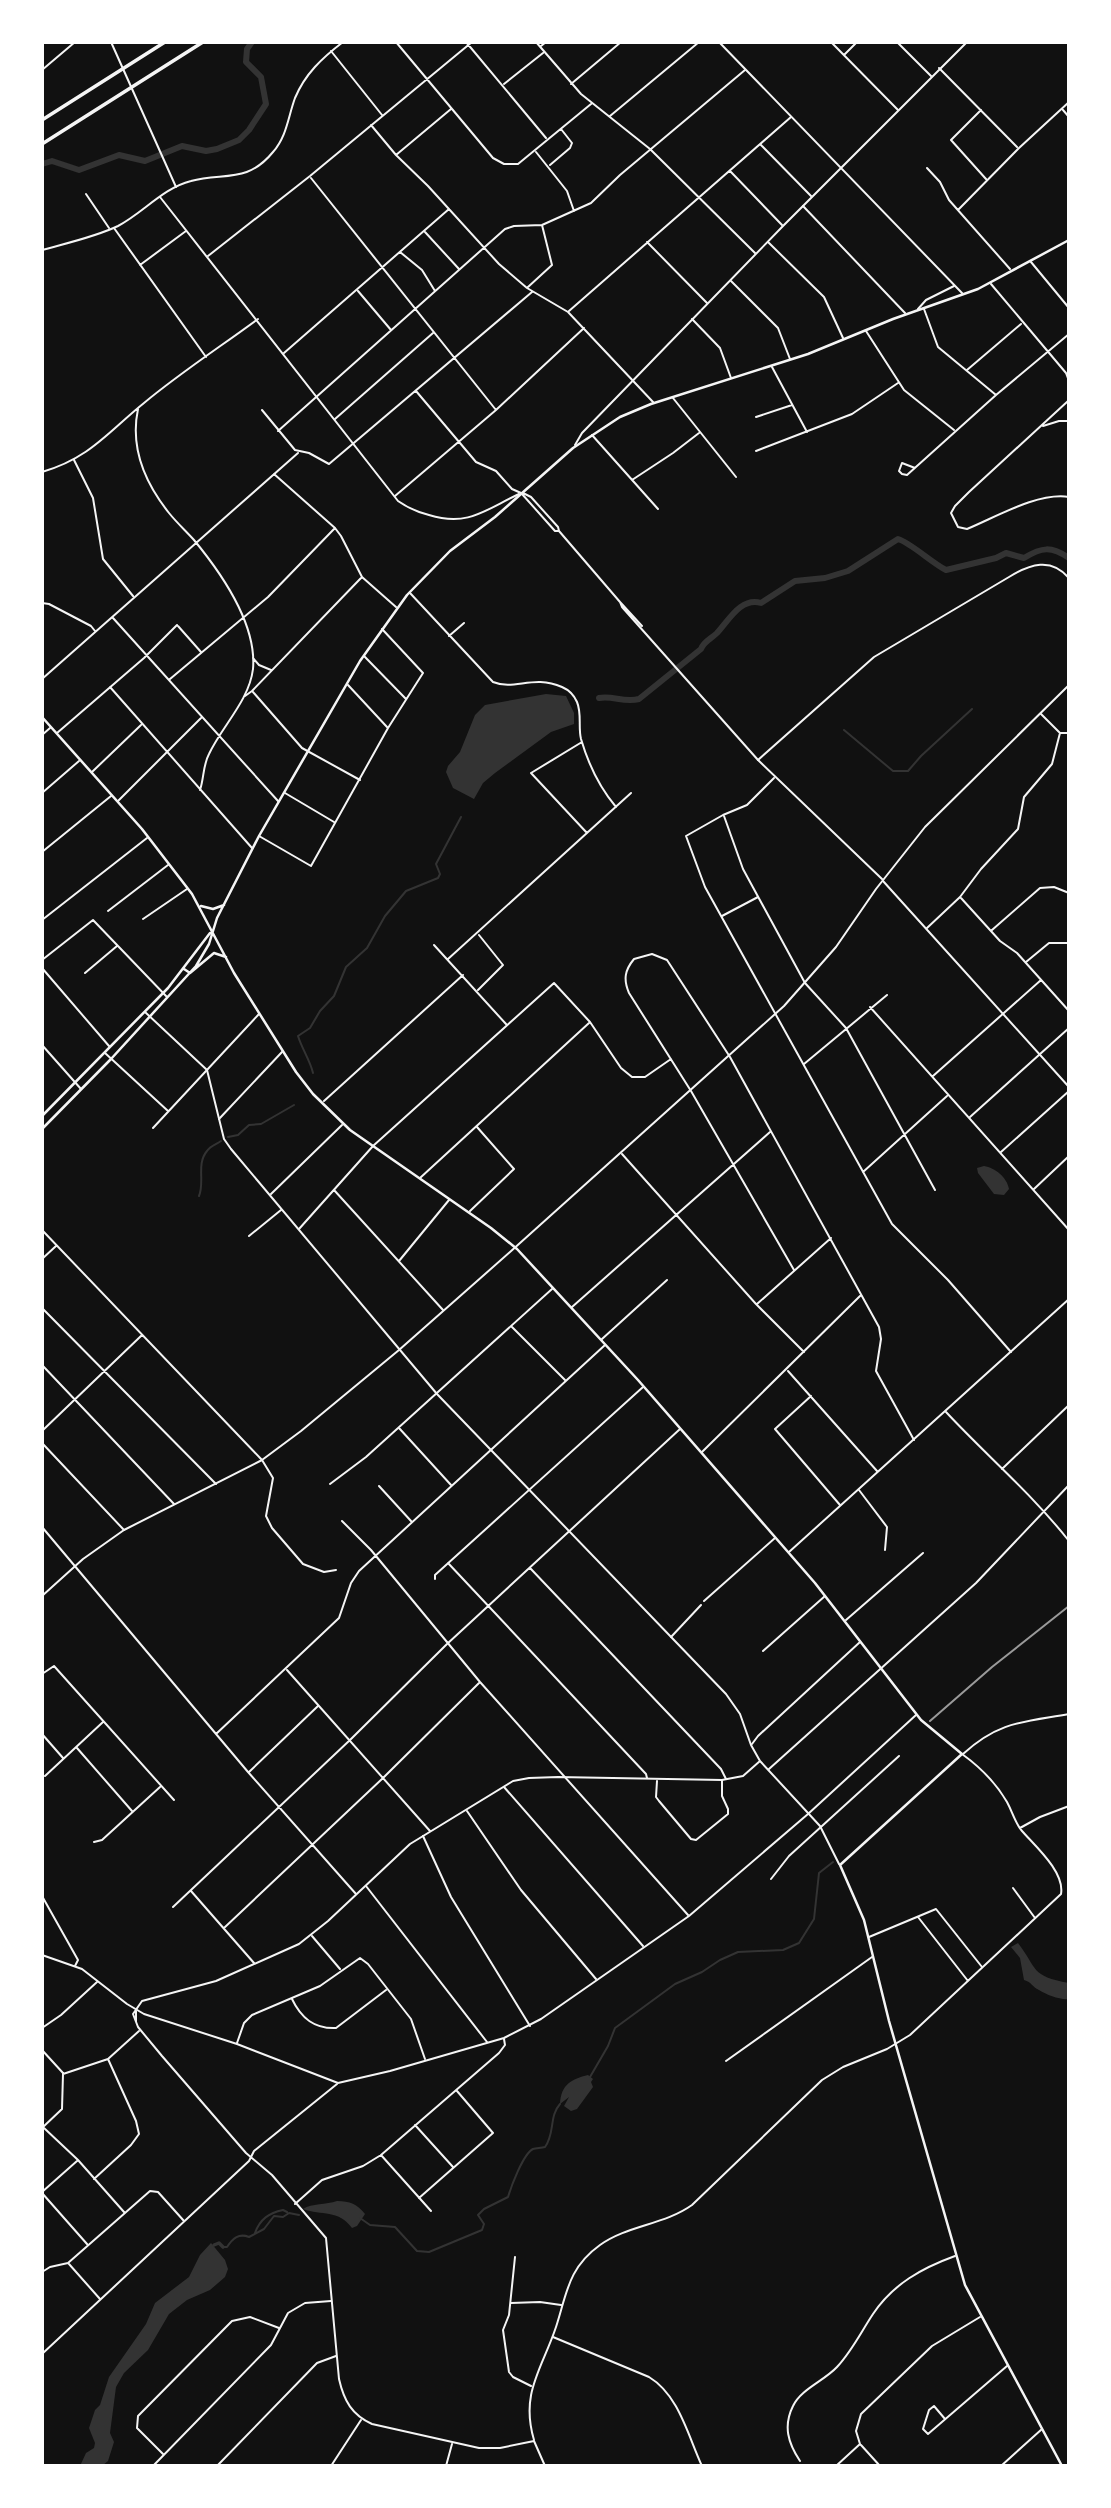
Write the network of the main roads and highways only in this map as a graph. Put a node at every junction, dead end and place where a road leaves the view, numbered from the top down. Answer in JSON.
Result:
{"nodes":[{"id":1,"x":165,"y":42,"type":"edge"},
{"id":2,"x":203,"y":42,"type":"edge"},
{"id":3,"x":42,"y":120,"type":"edge"},
{"id":4,"x":42,"y":144,"type":"edge"},
{"id":5,"x":1069,"y":240,"type":"edge"},
{"id":6,"x":42,"y":718,"type":"edge"},
{"id":7,"x":199,"y":905,"type":"junction"},
{"id":8,"x":224,"y":905,"type":"junction"},
{"id":9,"x":212,"y":930,"type":"junction"},
{"id":10,"x":226,"y":957,"type":"junction"},
{"id":11,"x":184,"y":969,"type":"junction"},
{"id":12,"x":190,"y":973,"type":"junction"},
{"id":13,"x":42,"y":1116,"type":"edge"},
{"id":14,"x":43,"y":1126,"type":"edge"},
{"id":15,"x":1062,"y":2466,"type":"edge"}],
"edges":[{"from":1,"to":3,"type":"highway"},
{"from":2,"to":4,"type":"highway"},
{"from":5,"to":8,"type":"main road"},
{"from":6,"to":7,"type":"main road"},
{"from":7,"to":8,"type":"main road"},
{"from":7,"to":9,"type":"main road"},
{"from":8,"to":9,"type":"main road"},
{"from":9,"to":10,"type":"main road"},
{"from":9,"to":11,"type":"main road"},
{"from":9,"to":12,"type":"main road"},
{"from":10,"to":12,"type":"main road"},
{"from":10,"to":15,"type":"main road"},
{"from":11,"to":12,"type":"main road"},
{"from":11,"to":13,"type":"main road"},
{"from":12,"to":14,"type":"main road"}]}
